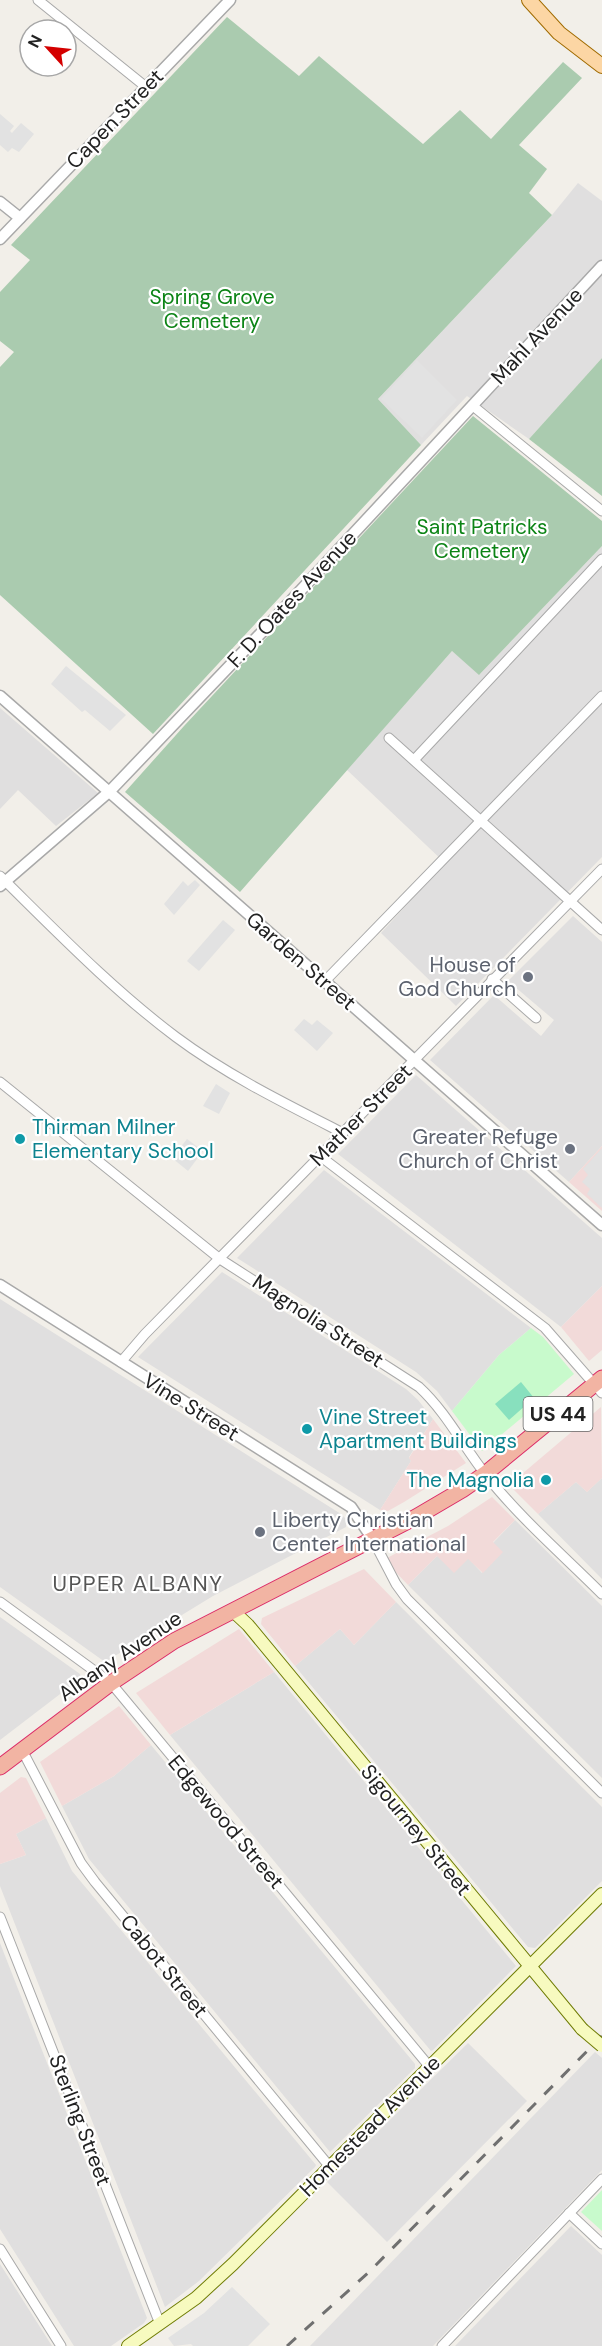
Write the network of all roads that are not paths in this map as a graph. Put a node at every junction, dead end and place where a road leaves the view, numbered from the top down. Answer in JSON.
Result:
{"nodes":[{"id":1,"x":38,"y":0,"type":"edge"},
{"id":2,"x":230,"y":0,"type":"edge"},
{"id":3,"x":529,"y":0,"type":"edge"},
{"id":4,"x":602,"y":66,"type":"edge"},
{"id":5,"x":146,"y":87,"type":"junction"},
{"id":6,"x":0,"y":202,"type":"edge"},
{"id":7,"x":20,"y":218,"type":"junction"},
{"id":8,"x":0,"y":239,"type":"edge"},
{"id":9,"x":602,"y":266,"type":"edge"},
{"id":10,"x":473,"y":406,"type":"junction"},
{"id":11,"x":602,"y":511,"type":"edge"},
{"id":12,"x":602,"y":559,"type":"edge"},
{"id":13,"x":0,"y":696,"type":"edge"},
{"id":14,"x":602,"y":696,"type":"edge"},
{"id":15,"x":389,"y":738,"type":"dead end"},
{"id":16,"x":414,"y":760,"type":"junction"},
{"id":17,"x":110,"y":791,"type":"junction"},
{"id":18,"x":480,"y":820,"type":"junction"},
{"id":19,"x":602,"y":869,"type":"edge"},
{"id":20,"x":2,"y":881,"type":"edge"},
{"id":21,"x":570,"y":901,"type":"junction"},
{"id":22,"x":602,"y":930,"type":"edge"},
{"id":23,"x":492,"y":979,"type":"junction"},
{"id":24,"x":324,"y":982,"type":"junction"},
{"id":25,"x":536,"y":1018,"type":"dead end"},
{"id":26,"x":415,"y":1060,"type":"junction"},
{"id":27,"x":0,"y":1082,"type":"edge"},
{"id":28,"x":343,"y":1133,"type":"junction"},
{"id":29,"x":320,"y":1156,"type":"junction"},
{"id":30,"x":602,"y":1225,"type":"edge"},
{"id":31,"x":220,"y":1258,"type":"junction"},
{"id":32,"x":0,"y":1285,"type":"edge"},
{"id":33,"x":121,"y":1362,"type":"junction"},
{"id":34,"x":599,"y":1385,"type":"edge"},
{"id":35,"x":485,"y":1474,"type":"junction"},
{"id":36,"x":372,"y":1538,"type":"junction"},
{"id":37,"x":602,"y":1594,"type":"edge"},
{"id":38,"x":0,"y":1602,"type":"edge"},
{"id":39,"x":233,"y":1611,"type":"junction"},
{"id":40,"x":111,"y":1683,"type":"junction"},
{"id":41,"x":22,"y":1750,"type":"junction"},
{"id":42,"x":0,"y":1767,"type":"edge"},
{"id":43,"x":602,"y":1793,"type":"edge"},
{"id":44,"x":602,"y":1894,"type":"edge"},
{"id":45,"x":0,"y":1917,"type":"edge"},
{"id":46,"x":529,"y":1967,"type":"junction"},
{"id":47,"x":602,"y":2046,"type":"edge"},
{"id":48,"x":429,"y":2066,"type":"junction"},
{"id":49,"x":330,"y":2168,"type":"junction"},
{"id":50,"x":602,"y":2179,"type":"edge"},
{"id":51,"x":569,"y":2213,"type":"junction"},
{"id":52,"x":602,"y":2244,"type":"edge"},
{"id":53,"x":0,"y":2249,"type":"edge"},
{"id":54,"x":160,"y":2324,"type":"junction"},
{"id":55,"x":61,"y":2346,"type":"edge"},
{"id":56,"x":128,"y":2346,"type":"edge"},
{"id":57,"x":442,"y":2346,"type":"edge"}],
"edges":[{"from":1,"to":5,"type":"street"},
{"from":2,"to":5,"type":"street","name":"Capen Street"},
{"from":3,"to":4,"type":"main road"},
{"from":5,"to":7,"type":"street","name":"Capen Street"},
{"from":6,"to":7,"type":"street"},
{"from":7,"to":8,"type":"street","name":"Capen Street"},
{"from":9,"to":10,"type":"street","name":"Mahl Avenue"},
{"from":10,"to":11,"type":"street"},
{"from":10,"to":17,"type":"street","name":"F. D. Oates Avenue"},
{"from":12,"to":16,"type":"street"},
{"from":13,"to":17,"type":"street","name":"Garden Street"},
{"from":14,"to":18,"type":"street"},
{"from":15,"to":16,"type":"street"},
{"from":16,"to":18,"type":"street"},
{"from":17,"to":20,"type":"street","name":"F. D. Oates Avenue"},
{"from":17,"to":24,"type":"street","name":"Garden Street"},
{"from":18,"to":21,"type":"street"},
{"from":18,"to":24,"type":"street"},
{"from":19,"to":21,"type":"street","name":"Mather Street"},
{"from":20,"to":28,"type":"street"},
{"from":21,"to":22,"type":"street"},
{"from":21,"to":23,"type":"street","name":"Mather Street"},
{"from":23,"to":25,"type":"street"},
{"from":23,"to":26,"type":"street","name":"Mather Street"},
{"from":24,"to":26,"type":"street","name":"Garden Street"},
{"from":26,"to":28,"type":"street","name":"Mather Street"},
{"from":26,"to":30,"type":"street","name":"Garden Street"},
{"from":27,"to":31,"type":"street","name":"Magnolia Street"},
{"from":28,"to":29,"type":"street","name":"Mather Street"},
{"from":29,"to":31,"type":"street","name":"Mather Street"},
{"from":29,"to":34,"type":"street"},
{"from":31,"to":33,"type":"street","name":"Mather Street"},
{"from":31,"to":35,"type":"street","name":"Magnolia Street"},
{"from":32,"to":33,"type":"street","name":"Vine Street"},
{"from":33,"to":36,"type":"street","name":"Vine Street"},
{"from":34,"to":35,"type":"highway","name":"Albany Avenue","number":"US 44"},
{"from":35,"to":36,"type":"highway","name":"Albany Avenue","number":"US 44"},
{"from":35,"to":37,"type":"street","name":"Magnolia Street"},
{"from":36,"to":39,"type":"highway","name":"Albany Avenue","number":"US 44"},
{"from":36,"to":43,"type":"street"},
{"from":38,"to":40,"type":"street","name":"Edgewood Street"},
{"from":39,"to":40,"type":"highway","name":"Albany Avenue","number":"US 44"},
{"from":39,"to":46,"type":"main road","name":"Sigourney Street"},
{"from":40,"to":41,"type":"highway","name":"Albany Avenue","number":"US 44"},
{"from":40,"to":48,"type":"street","name":"Edgewood Street"},
{"from":41,"to":42,"type":"highway","name":"Albany Avenue","number":"US 44"},
{"from":41,"to":49,"type":"street","name":"Cabot Street"},
{"from":44,"to":46,"type":"main road","name":"Homestead Avenue"},
{"from":45,"to":54,"type":"street","name":"Sterling Street"},
{"from":46,"to":47,"type":"main road","name":"Sigourney Street","bridge":true},
{"from":46,"to":48,"type":"main road","name":"Homestead Avenue"},
{"from":48,"to":49,"type":"main road","name":"Homestead Avenue"},
{"from":49,"to":54,"type":"main road","name":"Homestead Avenue"},
{"from":50,"to":51,"type":"street"},
{"from":51,"to":52,"type":"street"},
{"from":51,"to":57,"type":"street"},
{"from":53,"to":55,"type":"street"},
{"from":54,"to":56,"type":"main road","name":"Homestead Avenue"}]}
